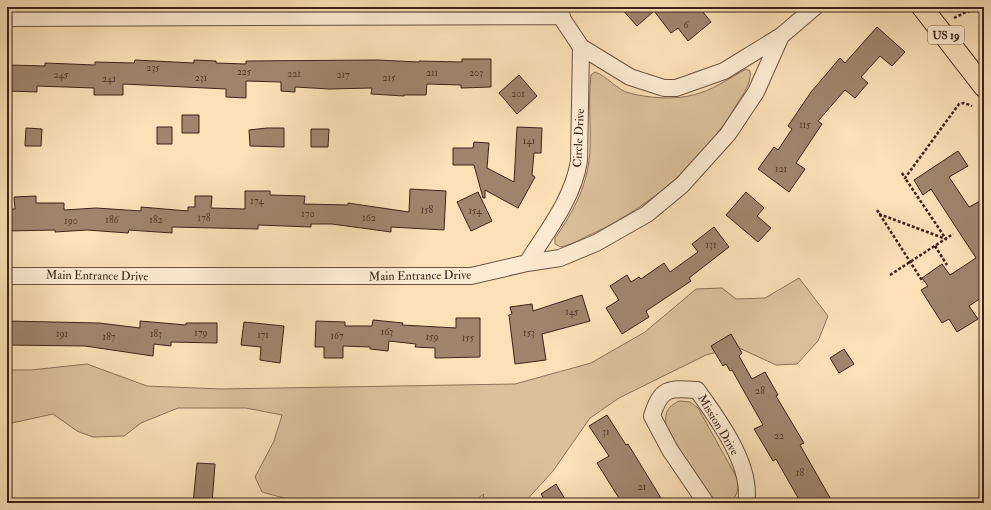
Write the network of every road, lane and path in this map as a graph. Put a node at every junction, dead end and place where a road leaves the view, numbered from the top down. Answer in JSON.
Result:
{"nodes":[{"id":1,"x":815,"y":7,"type":"edge"},
{"id":2,"x":922,"y":7,"type":"edge"},
{"id":3,"x":984,"y":7,"type":"edge"},
{"id":4,"x":558,"y":12,"type":"edge"},
{"id":5,"x":7,"y":18,"type":"edge"},
{"id":6,"x":954,"y":18,"type":"dead end"},
{"id":7,"x":781,"y":36,"type":"junction"},
{"id":8,"x":581,"y":47,"type":"junction"},
{"id":9,"x":976,"y":64,"type":"edge"},
{"id":10,"x":984,"y":86,"type":"edge"},
{"id":11,"x":972,"y":106,"type":"dead end"},
{"id":12,"x":902,"y":173,"type":"dead end"},
{"id":13,"x":905,"y":178,"type":"junction"},
{"id":14,"x":877,"y":210,"type":"dead end"},
{"id":15,"x":879,"y":214,"type":"junction"},
{"id":16,"x":953,"y":234,"type":"dead end"},
{"id":17,"x":946,"y":239,"type":"junction"},
{"id":18,"x":935,"y":246,"type":"junction"},
{"id":19,"x":910,"y":262,"type":"junction"},
{"id":20,"x":527,"y":263,"type":"junction"},
{"id":21,"x":947,"y":265,"type":"dead end"},
{"id":22,"x":890,"y":275,"type":"dead end"},
{"id":23,"x":7,"y":276,"type":"edge"},
{"id":24,"x":923,"y":282,"type":"dead end"},
{"id":25,"x":706,"y":503,"type":"edge"},
{"id":26,"x":746,"y":503,"type":"edge"}],
"edges":[{"from":1,"to":7,"type":"street","name":"Main Entrance Drive"},
{"from":2,"to":9,"type":"main road","number":"US 19"},
{"from":3,"to":6,"type":"path"},
{"from":4,"to":5,"type":"street"},
{"from":4,"to":8,"type":"street"},
{"from":7,"to":8,"type":"street"},
{"from":7,"to":20,"type":"street","name":"Main Entrance Drive"},
{"from":8,"to":20,"type":"street","name":"Circle Drive"},
{"from":9,"to":10,"type":"main road"},
{"from":11,"to":13,"type":"path"},
{"from":12,"to":13,"type":"path"},
{"from":13,"to":17,"type":"path"},
{"from":14,"to":15,"type":"path"},
{"from":15,"to":17,"type":"path"},
{"from":15,"to":19,"type":"path"},
{"from":16,"to":17,"type":"path"},
{"from":17,"to":18,"type":"path"},
{"from":18,"to":19,"type":"path"},
{"from":18,"to":21,"type":"path"},
{"from":19,"to":22,"type":"path"},
{"from":19,"to":24,"type":"path"},
{"from":20,"to":23,"type":"street","name":"Main Entrance Drive"},
{"from":25,"to":26,"type":"street","name":"Mission Drive"}]}
